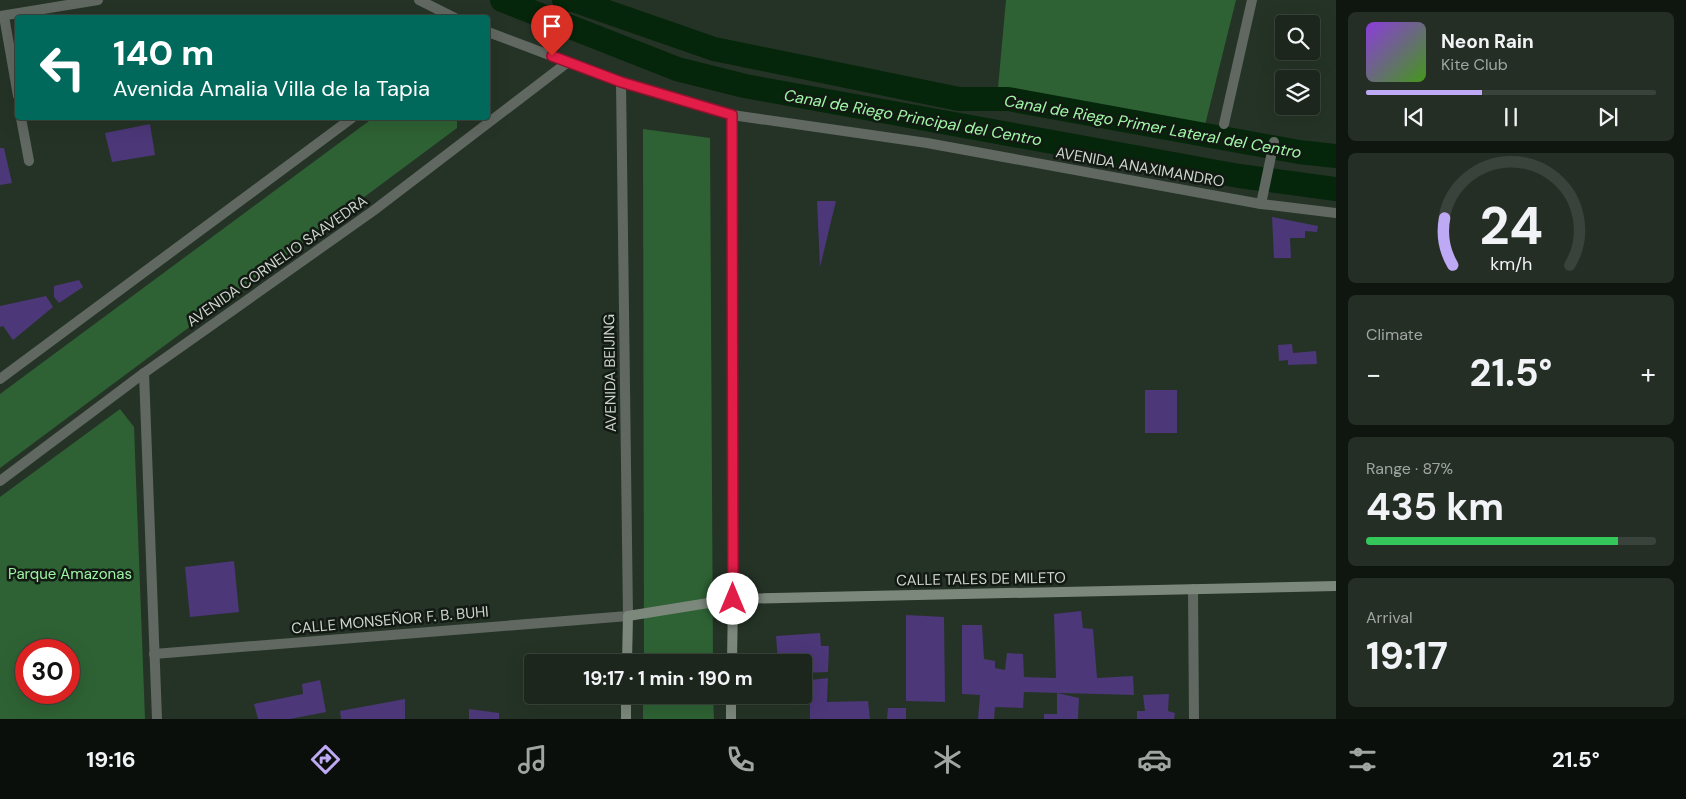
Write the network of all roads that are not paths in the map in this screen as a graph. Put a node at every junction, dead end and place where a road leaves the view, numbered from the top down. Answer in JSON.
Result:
{"nodes":[{"id":1,"x":98,"y":0,"type":"edge"},
{"id":2,"x":419,"y":0,"type":"edge"},
{"id":3,"x":1252,"y":0,"type":"edge"},
{"id":4,"x":449,"y":15,"type":"edge"},
{"id":5,"x":2,"y":16,"type":"edge"},
{"id":6,"x":490,"y":33,"type":"edge"},
{"id":7,"x":568,"y":62,"type":"junction"},
{"id":8,"x":15,"y":81,"type":"edge"},
{"id":9,"x":621,"y":82,"type":"junction"},
{"id":10,"x":732,"y":115,"type":"junction"},
{"id":11,"x":21,"y":120,"type":"edge"},
{"id":12,"x":349,"y":120,"type":"edge"},
{"id":13,"x":1224,"y":124,"type":"dead end"},
{"id":14,"x":1274,"y":142,"type":"dead end"},
{"id":15,"x":29,"y":161,"type":"dead end"},
{"id":16,"x":1261,"y":204,"type":"junction"},
{"id":17,"x":1336,"y":213,"type":"edge"},
{"id":18,"x":144,"y":373,"type":"junction"},
{"id":19,"x":0,"y":379,"type":"edge"},
{"id":20,"x":0,"y":481,"type":"edge"},
{"id":21,"x":1336,"y":586,"type":"edge"},
{"id":22,"x":1192,"y":589,"type":"junction"},
{"id":23,"x":733,"y":599,"type":"junction"},
{"id":24,"x":628,"y":616,"type":"junction"},
{"id":25,"x":154,"y":654,"type":"junction"},
{"id":26,"x":627,"y":654,"type":"edge"},
{"id":27,"x":732,"y":654,"type":"edge"},
{"id":28,"x":626,"y":704,"type":"edge"},
{"id":29,"x":731,"y":704,"type":"edge"},
{"id":30,"x":157,"y":719,"type":"edge"},
{"id":31,"x":626,"y":719,"type":"edge"},
{"id":32,"x":731,"y":719,"type":"edge"},
{"id":33,"x":1194,"y":719,"type":"edge"}],
"edges":[{"from":1,"to":5,"type":"street"},
{"from":2,"to":4,"type":"street"},
{"from":3,"to":13,"type":"street"},
{"from":5,"to":8,"type":"street"},
{"from":6,"to":7,"type":"street","name":"AVENIDA ANAXIMANDRO"},
{"from":7,"to":9,"type":"street","name":"AVENIDA ANAXIMANDRO"},
{"from":7,"to":18,"type":"street","name":"AVENIDA CORNELIO SAAVEDRA"},
{"from":9,"to":10,"type":"street","name":"AVENIDA ANAXIMANDRO"},
{"from":9,"to":24,"type":"street","name":"AVENIDA BEIJING"},
{"from":10,"to":16,"type":"street","name":"AVENIDA ANAXIMANDRO"},
{"from":10,"to":23,"type":"street"},
{"from":11,"to":15,"type":"street"},
{"from":12,"to":19,"type":"street"},
{"from":14,"to":16,"type":"street"},
{"from":16,"to":17,"type":"street","name":"AVENIDA ANAXIMANDRO"},
{"from":18,"to":20,"type":"street","name":"AVENIDA CORNELIO SAAVEDRA"},
{"from":18,"to":25,"type":"street"},
{"from":21,"to":22,"type":"street","name":"CALLE TALES DE MILETO"},
{"from":22,"to":23,"type":"street","name":"CALLE TALES DE MILETO"},
{"from":22,"to":33,"type":"street"},
{"from":23,"to":24,"type":"street","name":"CALLE TALES DE MILETO"},
{"from":23,"to":27,"type":"street"},
{"from":24,"to":25,"type":"street","name":"CALLE MONSEÑOR F. B. BUHI"},
{"from":24,"to":26,"type":"street","name":"AVENIDA BEIJING"},
{"from":25,"to":30,"type":"street"},
{"from":28,"to":31,"type":"street"},
{"from":29,"to":32,"type":"street"}]}
